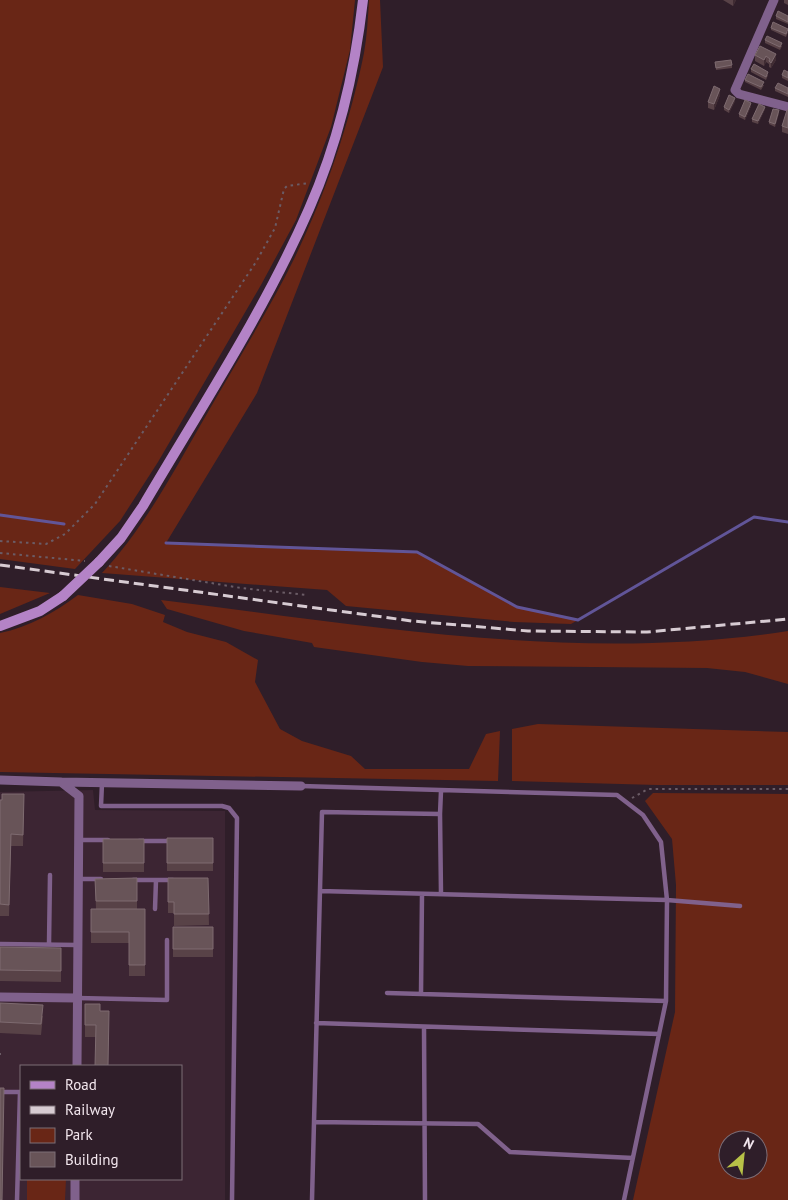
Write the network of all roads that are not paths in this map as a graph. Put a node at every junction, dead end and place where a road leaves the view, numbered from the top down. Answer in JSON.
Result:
{"nodes":[{"id":1,"x":363,"y":0,"type":"edge"},
{"id":2,"x":774,"y":0,"type":"edge"},
{"id":3,"x":788,"y":108,"type":"edge"},
{"id":4,"x":0,"y":626,"type":"edge"},
{"id":5,"x":0,"y":780,"type":"edge"},
{"id":6,"x":61,"y":782,"type":"junction"},
{"id":7,"x":102,"y":783,"type":"junction"},
{"id":8,"x":301,"y":786,"type":"joint"},
{"id":9,"x":441,"y":791,"type":"junction"},
{"id":10,"x":440,"y":814,"type":"junction"},
{"id":11,"x":80,"y":840,"type":"junction"},
{"id":12,"x":112,"y":840,"type":"edge"},
{"id":13,"x":130,"y":840,"type":"edge"},
{"id":14,"x":166,"y":841,"type":"edge"},
{"id":15,"x":50,"y":875,"type":"dead end"},
{"id":16,"x":80,"y":879,"type":"junction"},
{"id":17,"x":108,"y":879,"type":"edge"},
{"id":18,"x":128,"y":880,"type":"edge"},
{"id":19,"x":156,"y":880,"type":"junction"},
{"id":20,"x":175,"y":880,"type":"edge"},
{"id":21,"x":320,"y":892,"type":"junction"},
{"id":22,"x":422,"y":894,"type":"junction"},
{"id":23,"x":441,"y":894,"type":"junction"},
{"id":24,"x":667,"y":900,"type":"junction"},
{"id":25,"x":740,"y":906,"type":"dead end"},
{"id":26,"x":155,"y":909,"type":"dead end"},
{"id":27,"x":167,"y":940,"type":"dead end"},
{"id":28,"x":0,"y":944,"type":"edge"},
{"id":29,"x":48,"y":944,"type":"junction"},
{"id":30,"x":78,"y":945,"type":"junction"},
{"id":31,"x":387,"y":992,"type":"dead end"},
{"id":32,"x":421,"y":994,"type":"junction"},
{"id":33,"x":0,"y":997,"type":"edge"},
{"id":34,"x":77,"y":998,"type":"junction"},
{"id":35,"x":666,"y":1001,"type":"junction"},
{"id":36,"x":316,"y":1024,"type":"junction"},
{"id":37,"x":424,"y":1027,"type":"junction"},
{"id":38,"x":659,"y":1034,"type":"junction"},
{"id":39,"x":77,"y":1065,"type":"edge"},
{"id":40,"x":0,"y":1092,"type":"edge"},
{"id":41,"x":20,"y":1092,"type":"edge"},
{"id":42,"x":314,"y":1122,"type":"junction"},
{"id":43,"x":425,"y":1124,"type":"junction"},
{"id":44,"x":633,"y":1158,"type":"junction"},
{"id":45,"x":75,"y":1180,"type":"edge"},
{"id":46,"x":18,"y":1200,"type":"edge"},
{"id":47,"x":75,"y":1200,"type":"edge"},
{"id":48,"x":232,"y":1200,"type":"edge"},
{"id":49,"x":312,"y":1200,"type":"edge"},
{"id":50,"x":425,"y":1200,"type":"edge"},
{"id":51,"x":624,"y":1200,"type":"edge"}],
"edges":[{"from":1,"to":4,"type":"main road","bridge":true},
{"from":2,"to":3,"type":"street"},
{"from":5,"to":6,"type":"street"},
{"from":6,"to":7,"type":"street"},
{"from":6,"to":11,"type":"street"},
{"from":7,"to":8,"type":"street"},
{"from":7,"to":48,"type":"lane"},
{"from":8,"to":9,"type":"lane"},
{"from":9,"to":10,"type":"lane"},
{"from":9,"to":24,"type":"lane"},
{"from":10,"to":21,"type":"lane"},
{"from":10,"to":23,"type":"lane"},
{"from":11,"to":12,"type":"lane"},
{"from":11,"to":16,"type":"street"},
{"from":13,"to":14,"type":"lane"},
{"from":15,"to":29,"type":"lane"},
{"from":16,"to":17,"type":"lane"},
{"from":16,"to":30,"type":"street"},
{"from":18,"to":19,"type":"lane"},
{"from":19,"to":20,"type":"lane"},
{"from":19,"to":26,"type":"lane"},
{"from":21,"to":22,"type":"lane"},
{"from":21,"to":36,"type":"lane"},
{"from":22,"to":23,"type":"lane"},
{"from":22,"to":32,"type":"lane"},
{"from":23,"to":24,"type":"lane"},
{"from":24,"to":25,"type":"lane"},
{"from":24,"to":35,"type":"lane"},
{"from":27,"to":34,"type":"lane"},
{"from":28,"to":29,"type":"lane"},
{"from":29,"to":30,"type":"lane"},
{"from":30,"to":34,"type":"street"},
{"from":31,"to":32,"type":"lane"},
{"from":32,"to":35,"type":"lane"},
{"from":33,"to":34,"type":"street"},
{"from":34,"to":39,"type":"street"},
{"from":35,"to":38,"type":"lane"},
{"from":36,"to":37,"type":"lane"},
{"from":36,"to":42,"type":"lane"},
{"from":37,"to":38,"type":"lane"},
{"from":37,"to":43,"type":"lane"},
{"from":38,"to":44,"type":"lane"},
{"from":40,"to":41,"type":"lane"},
{"from":41,"to":46,"type":"lane"},
{"from":42,"to":43,"type":"lane"},
{"from":42,"to":49,"type":"lane"},
{"from":43,"to":44,"type":"lane"},
{"from":43,"to":50,"type":"lane"},
{"from":44,"to":51,"type":"lane"},
{"from":45,"to":47,"type":"street"}]}
